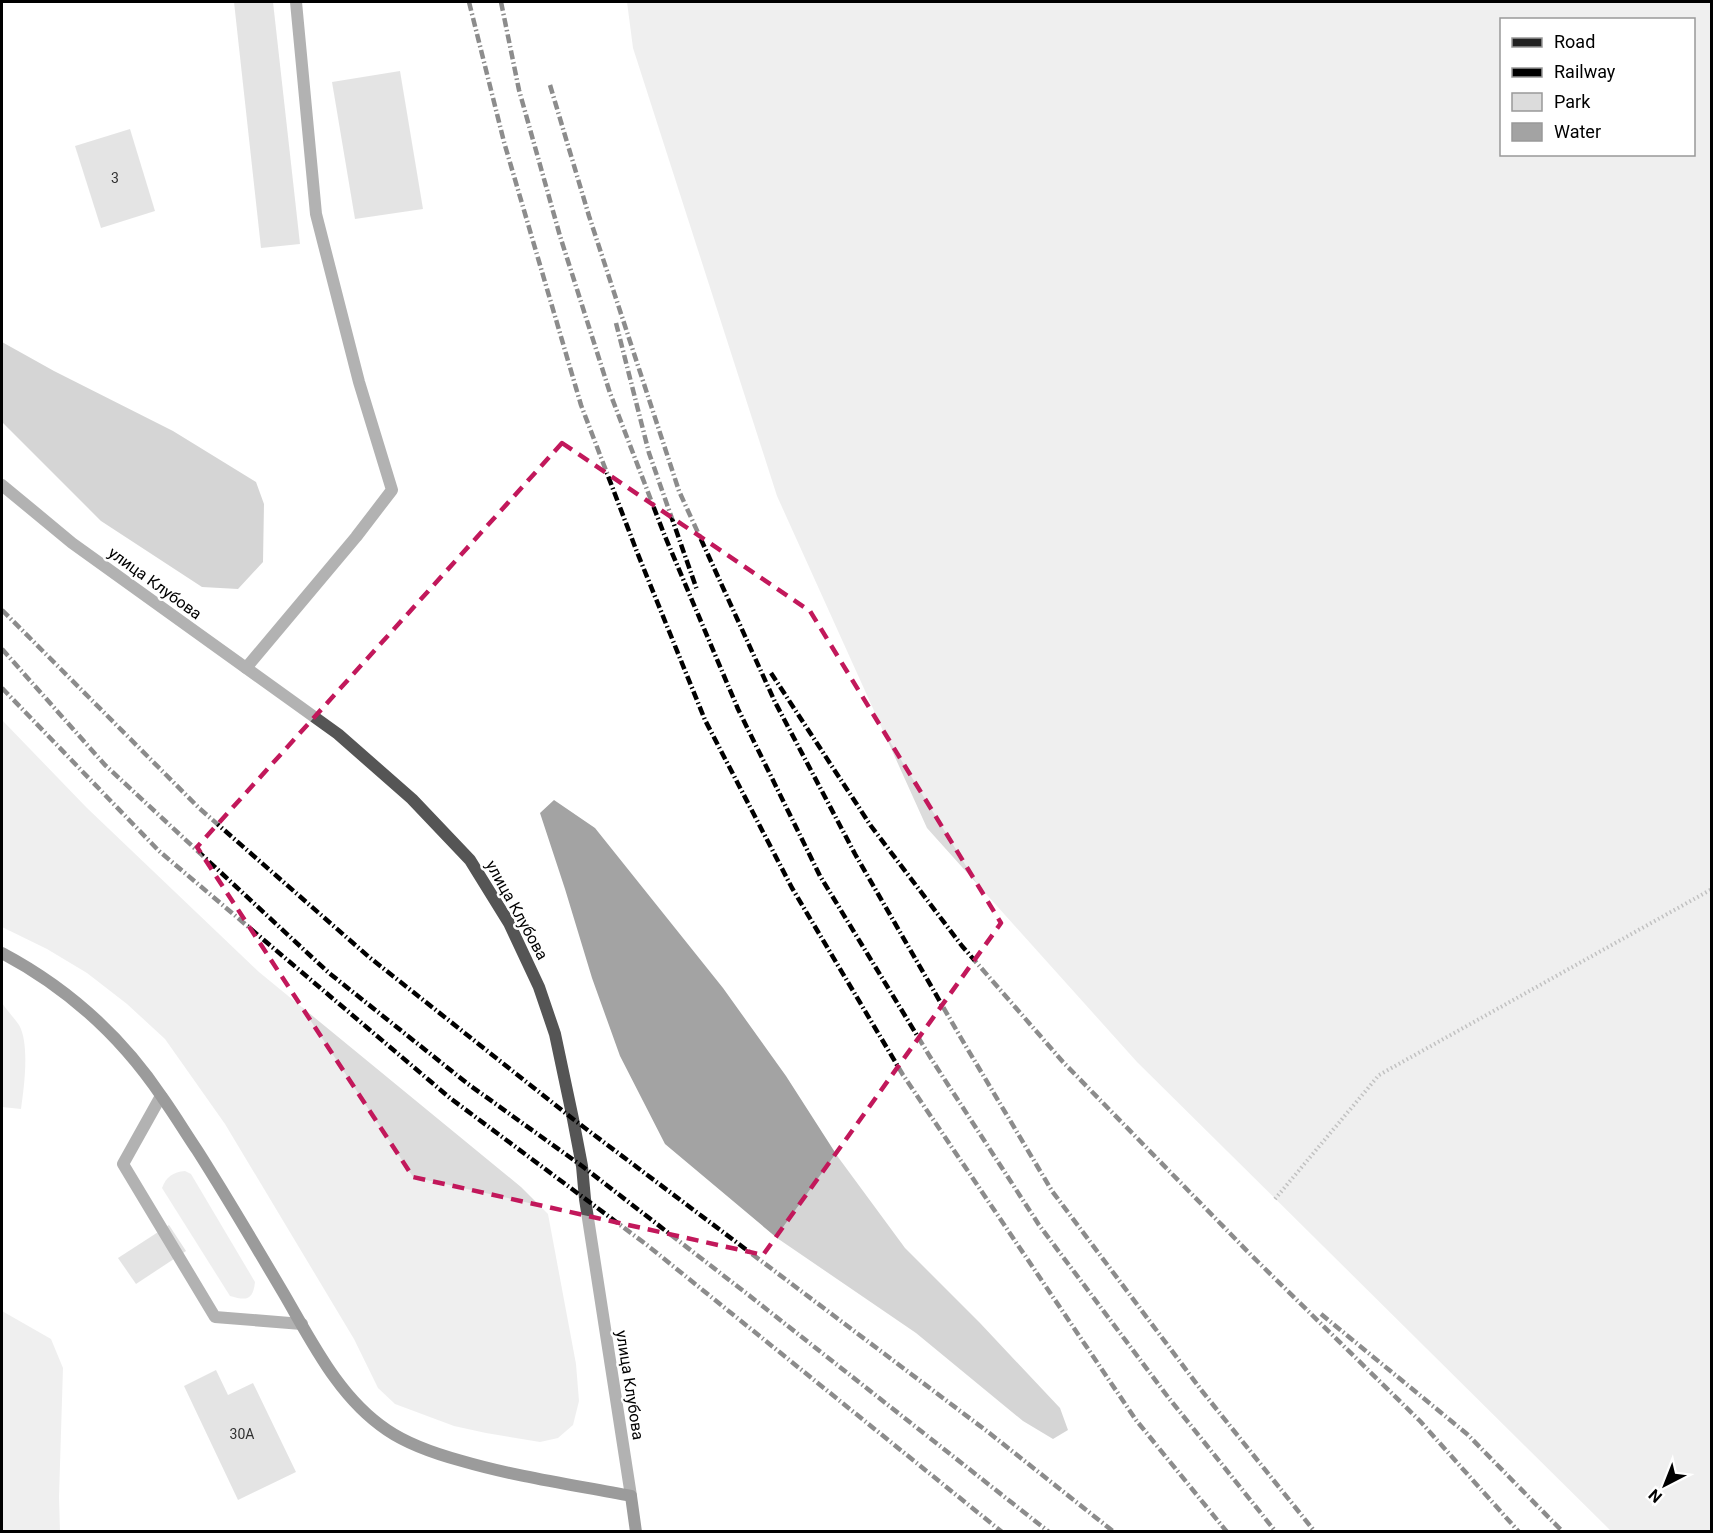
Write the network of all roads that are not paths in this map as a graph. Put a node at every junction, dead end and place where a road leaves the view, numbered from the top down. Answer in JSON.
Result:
{"nodes":[{"id":1,"x":296,"y":2,"type":"edge"},
{"id":2,"x":2,"y":485,"type":"edge"},
{"id":3,"x":246,"y":668,"type":"junction"},
{"id":4,"x":2,"y":953,"type":"edge"},
{"id":5,"x":161,"y":1096,"type":"junction"},
{"id":6,"x":302,"y":1324,"type":"junction"},
{"id":7,"x":631,"y":1496,"type":"junction"},
{"id":8,"x":636,"y":1532,"type":"edge"}],
"edges":[{"from":1,"to":3,"type":"street"},
{"from":2,"to":3,"type":"street","name":"улица Клубова"},
{"from":3,"to":7,"type":"street","name":"улица Клубова"},
{"from":4,"to":5,"type":"main road"},
{"from":5,"to":6,"type":"main road"},
{"from":5,"to":6,"type":"street"},
{"from":6,"to":7,"type":"main road"},
{"from":7,"to":8,"type":"main road","name":"улица Клубова"}]}
